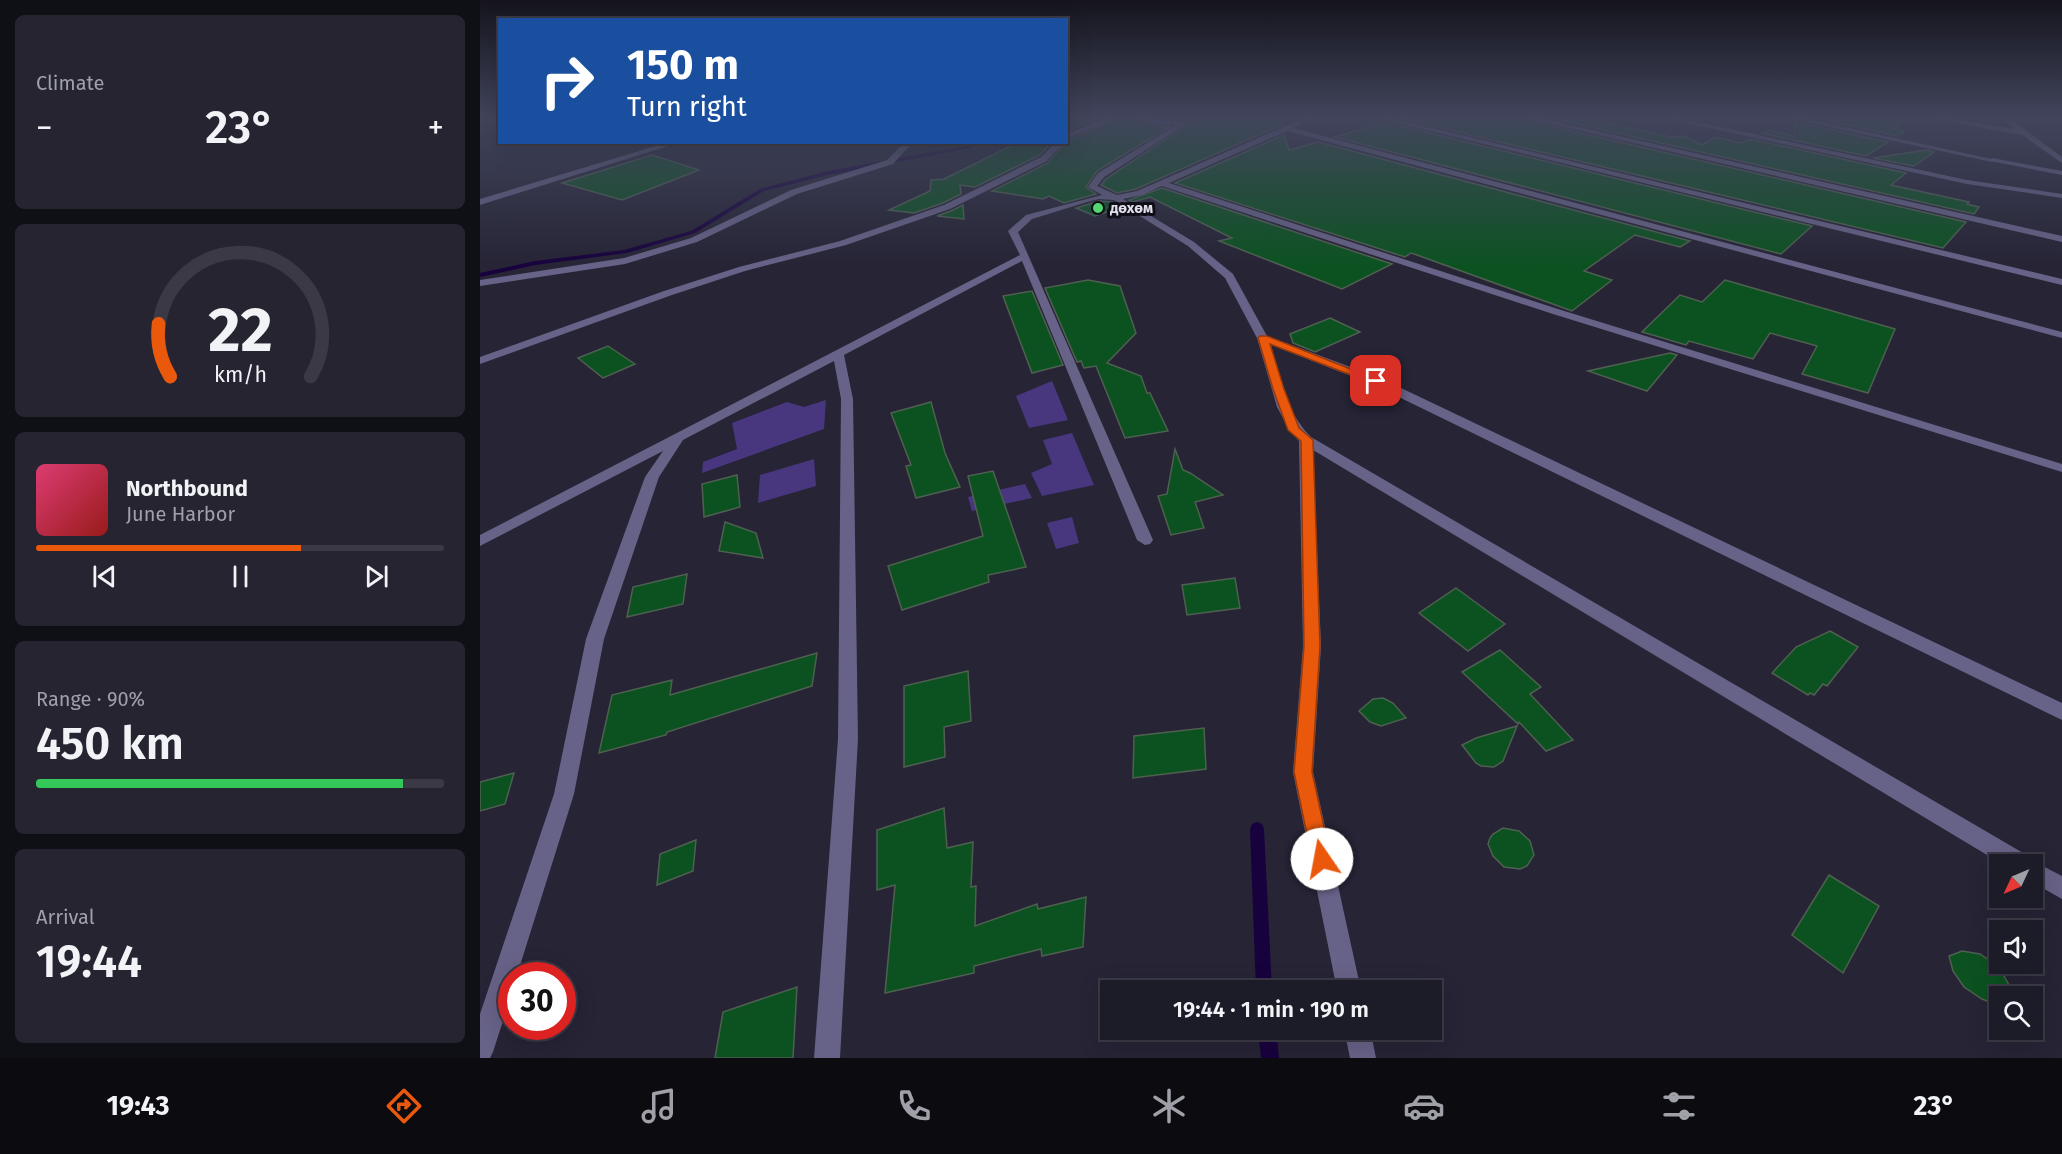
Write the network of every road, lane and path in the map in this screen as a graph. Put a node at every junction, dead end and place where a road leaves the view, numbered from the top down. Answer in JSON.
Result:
{"nodes":[{"id":1,"x":598,"y":166,"type":"edge"},
{"id":2,"x":876,"y":166,"type":"edge"},
{"id":3,"x":1029,"y":166,"type":"edge"},
{"id":4,"x":1115,"y":166,"type":"edge"},
{"id":5,"x":1200,"y":166,"type":"edge"},
{"id":6,"x":1428,"y":166,"type":"edge"},
{"id":7,"x":1581,"y":166,"type":"edge"},
{"id":8,"x":1742,"y":166,"type":"edge"},
{"id":9,"x":1894,"y":166,"type":"edge"},
{"id":10,"x":2029,"y":166,"type":"edge"},
{"id":11,"x":2062,"y":172,"type":"edge"},
{"id":12,"x":1161,"y":183,"type":"junction"},
{"id":13,"x":2062,"y":196,"type":"edge"},
{"id":14,"x":1116,"y":198,"type":"junction"},
{"id":15,"x":480,"y":202,"type":"edge"},
{"id":16,"x":2062,"y":239,"type":"edge"},
{"id":17,"x":1025,"y":256,"type":"junction"},
{"id":18,"x":2062,"y":282,"type":"edge"},
{"id":19,"x":480,"y":283,"type":"edge"},
{"id":20,"x":2062,"y":335,"type":"edge"},
{"id":21,"x":1263,"y":338,"type":"junction"},
{"id":22,"x":838,"y":353,"type":"junction"},
{"id":23,"x":480,"y":361,"type":"edge"},
{"id":24,"x":678,"y":436,"type":"junction"},
{"id":25,"x":1306,"y":440,"type":"junction"},
{"id":26,"x":2062,"y":468,"type":"edge"},
{"id":27,"x":1145,"y":540,"type":"dead end"},
{"id":28,"x":480,"y":541,"type":"edge"},
{"id":29,"x":2062,"y":712,"type":"edge"},
{"id":30,"x":2005,"y":854,"type":"edge"},
{"id":31,"x":2043,"y":877,"type":"edge"},
{"id":32,"x":2062,"y":888,"type":"edge"},
{"id":33,"x":1347,"y":980,"type":"edge"},
{"id":34,"x":1359,"y":1040,"type":"edge"},
{"id":35,"x":480,"y":1052,"type":"edge"},
{"id":36,"x":827,"y":1058,"type":"edge"},
{"id":37,"x":1363,"y":1058,"type":"edge"}],
"edges":[{"from":1,"to":15,"type":"street"},
{"from":2,"to":19,"type":"street"},
{"from":3,"to":23,"type":"street"},
{"from":4,"to":14,"type":"street"},
{"from":5,"to":12,"type":"street"},
{"from":6,"to":20,"type":"street"},
{"from":7,"to":18,"type":"street"},
{"from":8,"to":16,"type":"street"},
{"from":9,"to":13,"type":"street"},
{"from":10,"to":11,"type":"lane"},
{"from":12,"to":14,"type":"street"},
{"from":12,"to":26,"type":"street"},
{"from":14,"to":17,"type":"street"},
{"from":14,"to":21,"type":"street"},
{"from":17,"to":22,"type":"street"},
{"from":17,"to":27,"type":"street"},
{"from":21,"to":25,"type":"street"},
{"from":21,"to":29,"type":"street"},
{"from":22,"to":24,"type":"street"},
{"from":22,"to":36,"type":"street"},
{"from":24,"to":28,"type":"street"},
{"from":24,"to":35,"type":"street"},
{"from":25,"to":30,"type":"street"},
{"from":25,"to":33,"type":"street"},
{"from":31,"to":32,"type":"street"},
{"from":34,"to":37,"type":"street"}]}
